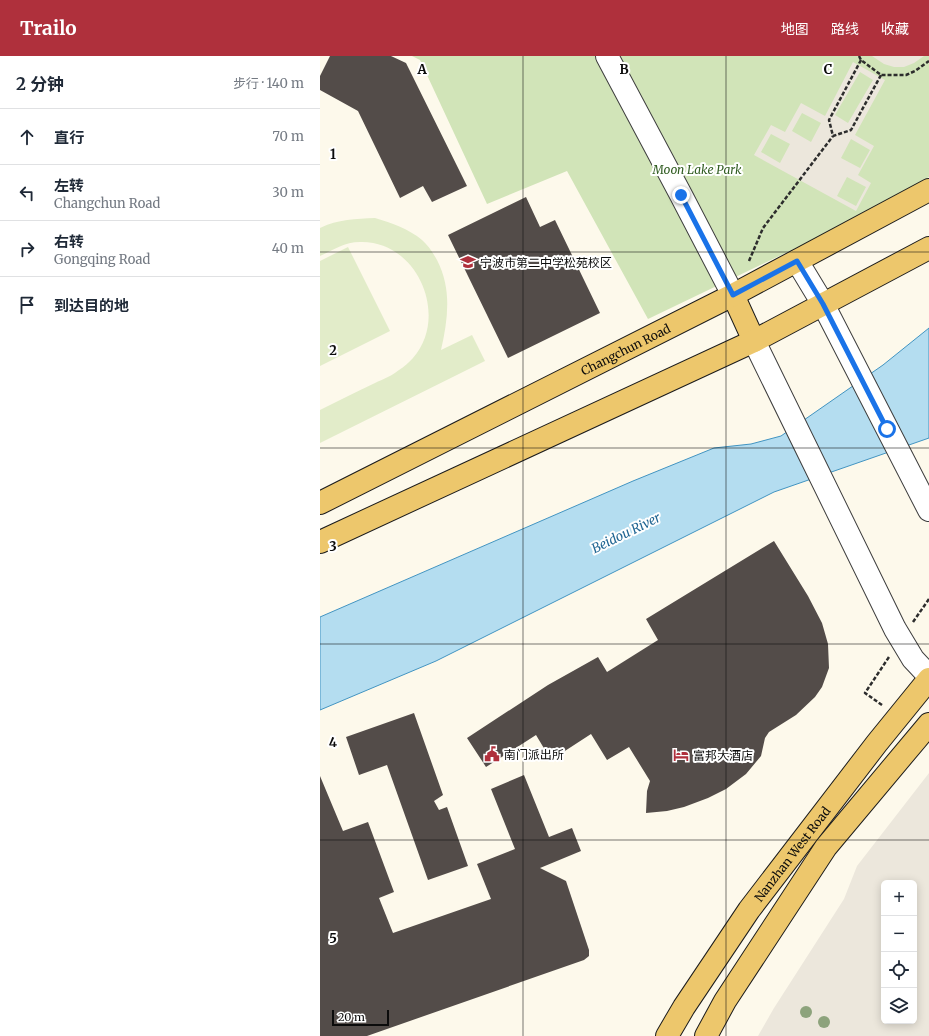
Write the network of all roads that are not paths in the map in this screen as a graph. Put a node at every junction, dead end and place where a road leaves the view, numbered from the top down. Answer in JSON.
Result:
{"nodes":[{"id":1,"x":607,"y":56,"type":"edge"},
{"id":2,"x":929,"y":190,"type":"edge"},
{"id":3,"x":929,"y":248,"type":"edge"},
{"id":4,"x":797,"y":261,"type":"junction"},
{"id":5,"x":733,"y":295,"type":"junction"},
{"id":6,"x":823,"y":304,"type":"junction"},
{"id":7,"x":754,"y":341,"type":"junction"},
{"id":8,"x":320,"y":503,"type":"edge"},
{"id":9,"x":929,"y":510,"type":"edge"},
{"id":10,"x":320,"y":542,"type":"edge"},
{"id":11,"x":929,"y":678,"type":"edge"},
{"id":12,"x":929,"y":724,"type":"edge"},
{"id":13,"x":667,"y":1036,"type":"edge"},
{"id":14,"x":706,"y":1036,"type":"edge"}],
"edges":[{"from":1,"to":5,"type":"street"},
{"from":2,"to":4,"type":"main road","name":"Changchun Road"},
{"from":3,"to":6,"type":"main road"},
{"from":4,"to":5,"type":"main road","name":"Changchun Road"},
{"from":4,"to":6,"type":"street"},
{"from":5,"to":7,"type":"main road"},
{"from":5,"to":8,"type":"main road","name":"Changchun Road"},
{"from":6,"to":7,"type":"main road"},
{"from":6,"to":9,"type":"street"},
{"from":7,"to":10,"type":"main road"},
{"from":7,"to":11,"type":"street"},
{"from":11,"to":13,"type":"main road","name":"Nanzhan West Road"},
{"from":12,"to":14,"type":"main road","name":"Nanzhan West Road"}]}
